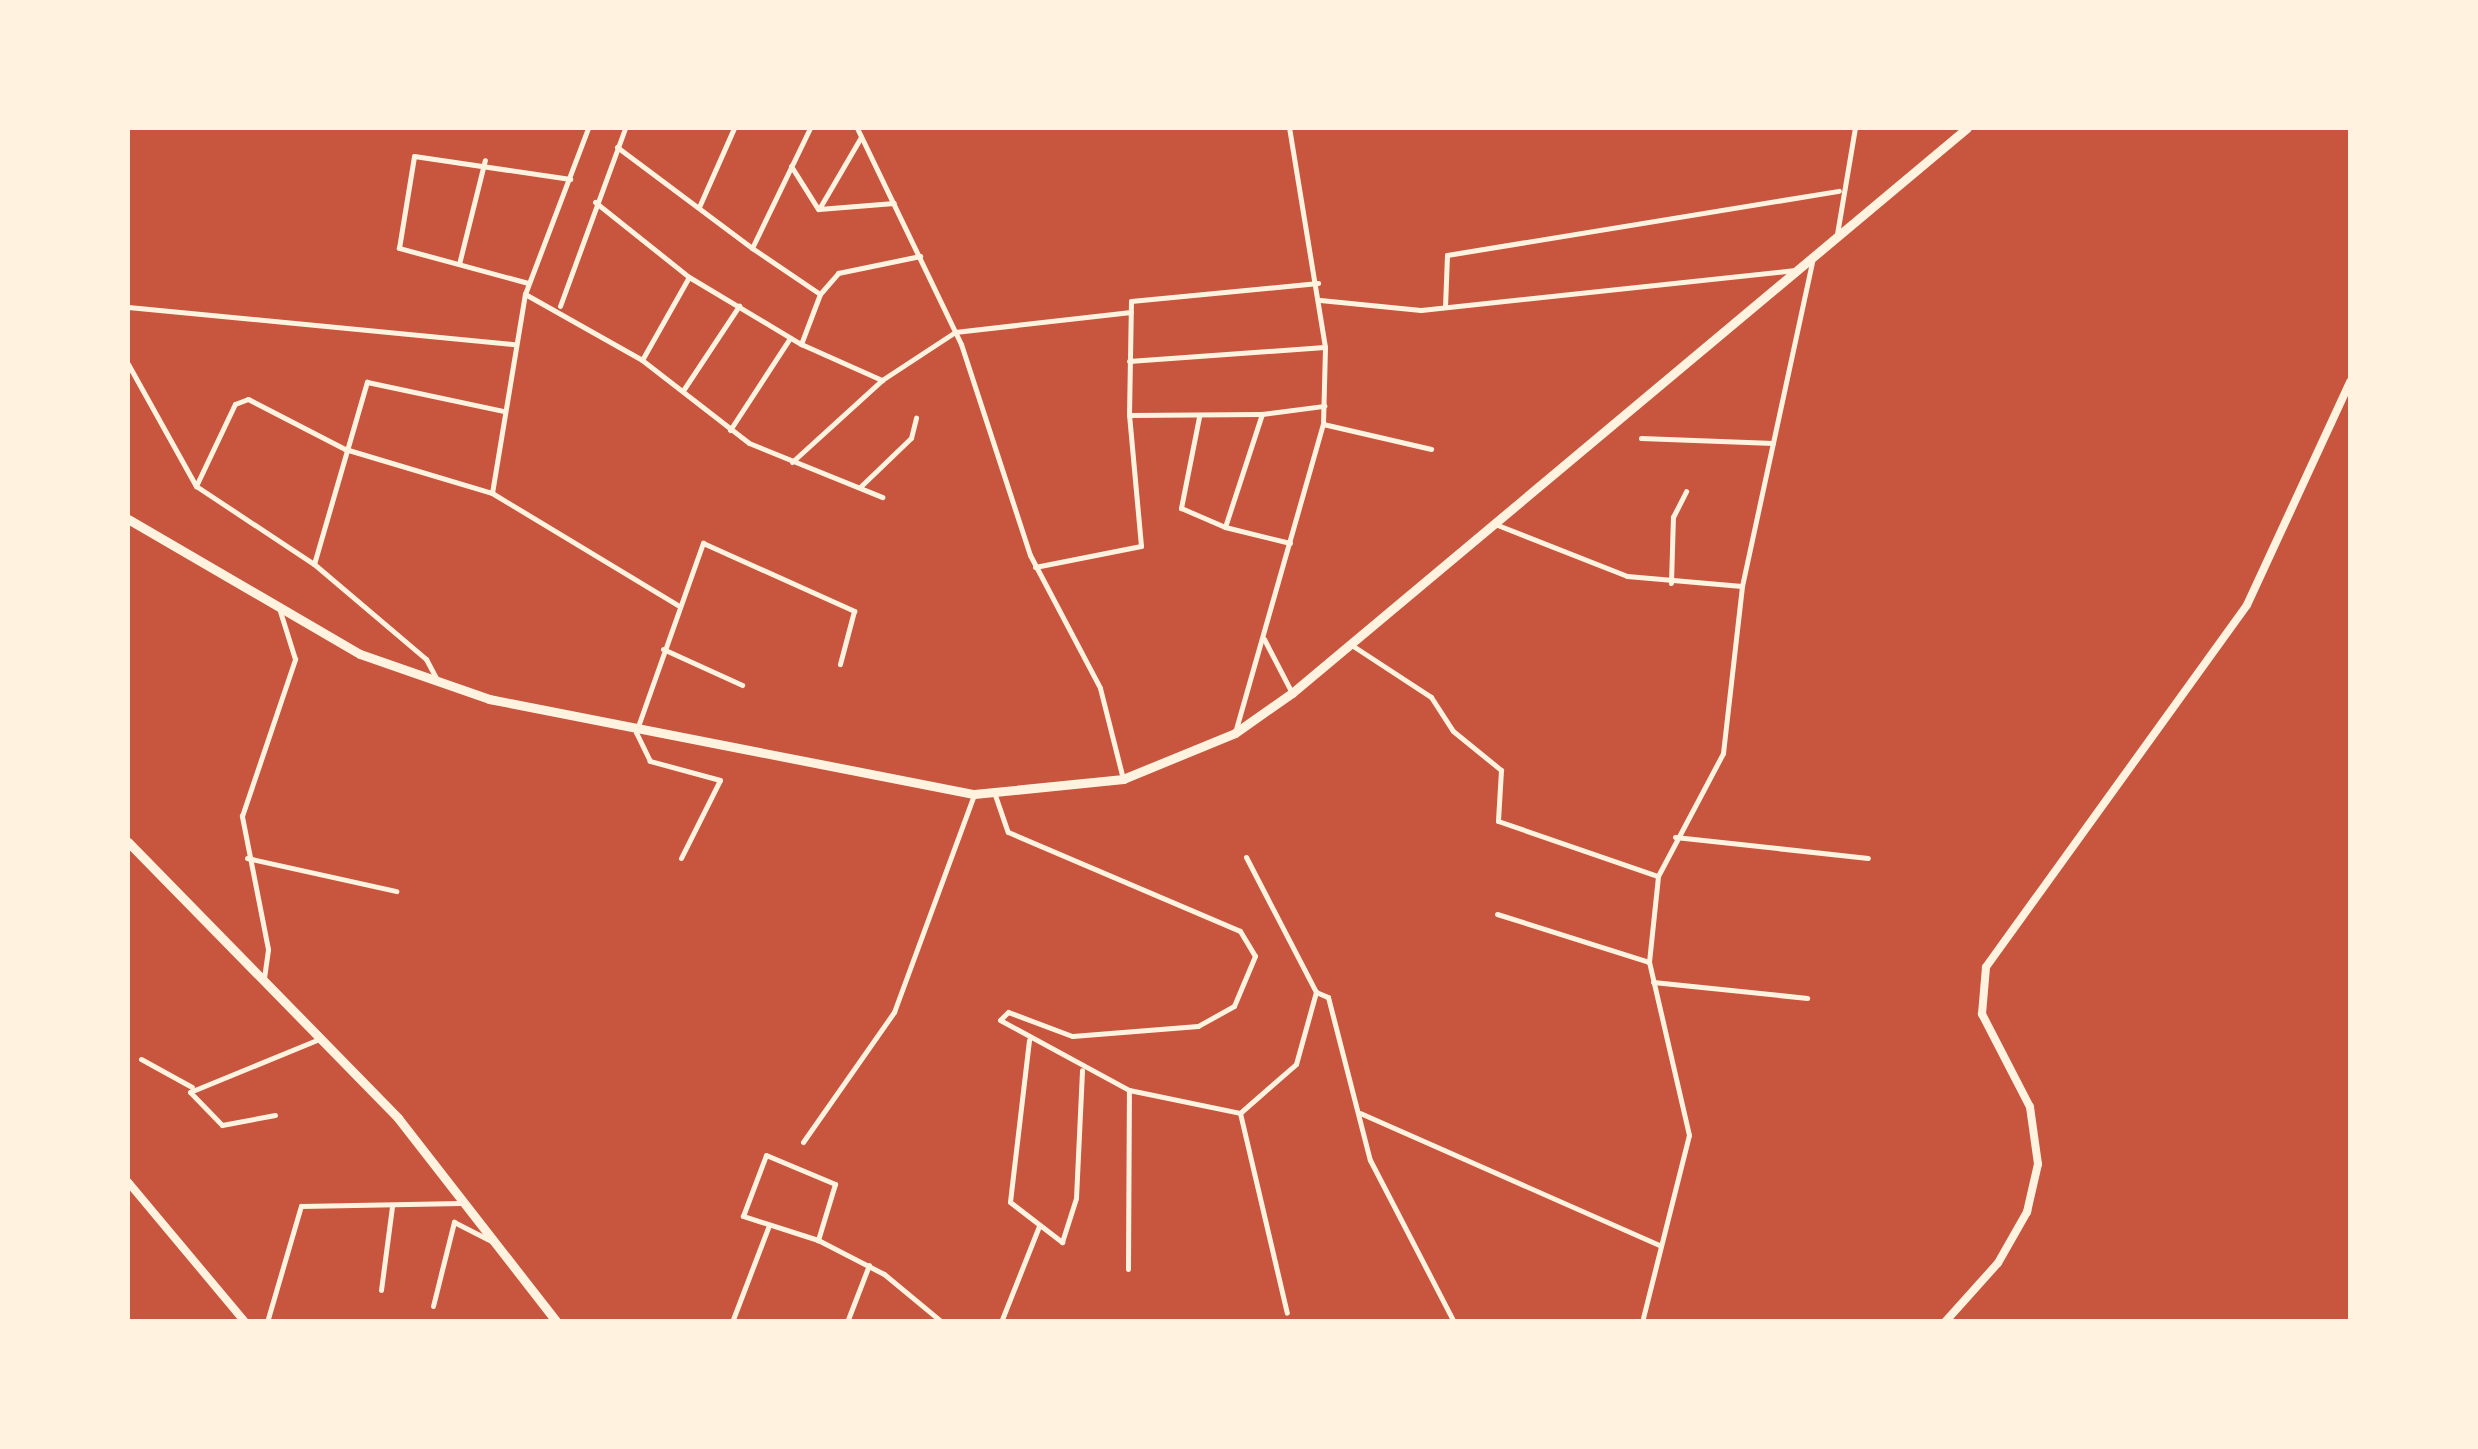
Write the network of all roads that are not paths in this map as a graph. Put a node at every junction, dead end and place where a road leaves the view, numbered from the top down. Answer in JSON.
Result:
{"nodes":[{"id":1,"x":588,"y":128,"type":"edge"},
{"id":2,"x":625,"y":128,"type":"edge"},
{"id":3,"x":734,"y":128,"type":"edge"},
{"id":4,"x":810,"y":128,"type":"edge"},
{"id":5,"x":856,"y":128,"type":"edge"},
{"id":6,"x":1289,"y":128,"type":"edge"},
{"id":7,"x":1855,"y":128,"type":"edge"},
{"id":8,"x":1967,"y":128,"type":"edge"},
{"id":9,"x":861,"y":137,"type":"junction"},
{"id":10,"x":618,"y":147,"type":"junction"},
{"id":11,"x":485,"y":160,"type":"junction"},
{"id":12,"x":792,"y":166,"type":"junction"},
{"id":13,"x":570,"y":179,"type":"junction"},
{"id":14,"x":1839,"y":192,"type":"junction"},
{"id":15,"x":595,"y":202,"type":"junction"},
{"id":16,"x":894,"y":203,"type":"junction"},
{"id":17,"x":699,"y":208,"type":"junction"},
{"id":18,"x":819,"y":209,"type":"junction"},
{"id":19,"x":1837,"y":237,"type":"junction"},
{"id":20,"x":752,"y":248,"type":"junction"},
{"id":21,"x":920,"y":256,"type":"junction"},
{"id":22,"x":1812,"y":258,"type":"junction"},
{"id":23,"x":458,"y":264,"type":"junction"},
{"id":24,"x":1796,"y":270,"type":"junction"},
{"id":25,"x":689,"y":277,"type":"junction"},
{"id":26,"x":1318,"y":282,"type":"junction"},
{"id":27,"x":528,"y":283,"type":"junction"},
{"id":28,"x":524,"y":294,"type":"junction"},
{"id":29,"x":820,"y":294,"type":"junction"},
{"id":30,"x":1320,"y":300,"type":"junction"},
{"id":31,"x":560,"y":306,"type":"junction"},
{"id":32,"x":739,"y":306,"type":"junction"},
{"id":33,"x":128,"y":307,"type":"edge"},
{"id":34,"x":1445,"y":307,"type":"junction"},
{"id":35,"x":1131,"y":312,"type":"junction"},
{"id":36,"x":955,"y":332,"type":"junction"},
{"id":37,"x":790,"y":338,"type":"junction"},
{"id":38,"x":514,"y":344,"type":"junction"},
{"id":39,"x":801,"y":344,"type":"junction"},
{"id":40,"x":1326,"y":347,"type":"junction"},
{"id":41,"x":642,"y":360,"type":"junction"},
{"id":42,"x":1128,"y":361,"type":"junction"},
{"id":43,"x":128,"y":364,"type":"edge"},
{"id":44,"x":882,"y":380,"type":"junction"},
{"id":45,"x":2350,"y":382,"type":"edge"},
{"id":46,"x":684,"y":389,"type":"junction"},
{"id":47,"x":1324,"y":406,"type":"junction"},
{"id":48,"x":504,"y":411,"type":"junction"},
{"id":49,"x":1129,"y":414,"type":"junction"},
{"id":50,"x":1262,"y":414,"type":"junction"},
{"id":51,"x":1199,"y":417,"type":"junction"},
{"id":52,"x":916,"y":418,"type":"dead end"},
{"id":53,"x":1323,"y":424,"type":"junction"},
{"id":54,"x":730,"y":430,"type":"junction"},
{"id":55,"x":1641,"y":438,"type":"dead end"},
{"id":56,"x":1773,"y":443,"type":"junction"},
{"id":57,"x":344,"y":449,"type":"junction"},
{"id":58,"x":1430,"y":449,"type":"dead end"},
{"id":59,"x":792,"y":462,"type":"junction"},
{"id":60,"x":196,"y":486,"type":"junction"},
{"id":61,"x":860,"y":487,"type":"junction"},
{"id":62,"x":1686,"y":491,"type":"dead end"},
{"id":63,"x":492,"y":493,"type":"junction"},
{"id":64,"x":882,"y":498,"type":"dead end"},
{"id":65,"x":128,"y":519,"type":"edge"},
{"id":66,"x":1494,"y":523,"type":"junction"},
{"id":67,"x":1225,"y":527,"type":"junction"},
{"id":68,"x":1290,"y":543,"type":"junction"},
{"id":69,"x":314,"y":564,"type":"junction"},
{"id":70,"x":1035,"y":567,"type":"junction"},
{"id":71,"x":1671,"y":583,"type":"junction"},
{"id":72,"x":1742,"y":586,"type":"junction"},
{"id":73,"x":678,"y":605,"type":"junction"},
{"id":74,"x":280,"y":611,"type":"junction"},
{"id":75,"x":1264,"y":638,"type":"junction"},
{"id":76,"x":1349,"y":643,"type":"junction"},
{"id":77,"x":664,"y":649,"type":"junction"},
{"id":78,"x":840,"y":664,"type":"dead end"},
{"id":79,"x":440,"y":684,"type":"junction"},
{"id":80,"x":742,"y":685,"type":"dead end"},
{"id":81,"x":1292,"y":693,"type":"junction"},
{"id":82,"x":636,"y":732,"type":"junction"},
{"id":83,"x":1235,"y":733,"type":"junction"},
{"id":84,"x":1123,"y":779,"type":"junction"},
{"id":85,"x":974,"y":794,"type":"junction"},
{"id":86,"x":995,"y":795,"type":"junction"},
{"id":87,"x":1675,"y":836,"type":"junction"},
{"id":88,"x":130,"y":849,"type":"edge"},
{"id":89,"x":246,"y":858,"type":"junction"},
{"id":90,"x":681,"y":858,"type":"dead end"},
{"id":91,"x":1246,"y":858,"type":"dead end"},
{"id":92,"x":1868,"y":858,"type":"dead end"},
{"id":93,"x":1658,"y":876,"type":"junction"},
{"id":94,"x":396,"y":891,"type":"dead end"},
{"id":95,"x":1498,"y":914,"type":"dead end"},
{"id":96,"x":1649,"y":962,"type":"junction"},
{"id":97,"x":264,"y":978,"type":"junction"},
{"id":98,"x":1653,"y":982,"type":"junction"},
{"id":99,"x":1316,"y":992,"type":"junction"},
{"id":100,"x":1807,"y":998,"type":"dead end"},
{"id":101,"x":319,"y":1039,"type":"junction"},
{"id":102,"x":1029,"y":1040,"type":"junction"},
{"id":103,"x":141,"y":1059,"type":"dead end"},
{"id":104,"x":1082,"y":1069,"type":"junction"},
{"id":105,"x":192,"y":1087,"type":"junction"},
{"id":106,"x":1130,"y":1090,"type":"junction"},
{"id":107,"x":1240,"y":1113,"type":"junction"},
{"id":108,"x":1360,"y":1113,"type":"junction"},
{"id":109,"x":274,"y":1114,"type":"dead end"},
{"id":110,"x":803,"y":1142,"type":"dead end"},
{"id":111,"x":128,"y":1182,"type":"edge"},
{"id":112,"x":467,"y":1204,"type":"junction"},
{"id":113,"x":392,"y":1206,"type":"junction"},
{"id":114,"x":769,"y":1225,"type":"junction"},
{"id":115,"x":1039,"y":1226,"type":"junction"},
{"id":116,"x":818,"y":1240,"type":"junction"},
{"id":117,"x":496,"y":1241,"type":"junction"},
{"id":118,"x":1660,"y":1246,"type":"junction"},
{"id":119,"x":870,"y":1265,"type":"junction"},
{"id":120,"x":1128,"y":1269,"type":"dead end"},
{"id":121,"x":381,"y":1290,"type":"dead end"},
{"id":122,"x":433,"y":1306,"type":"dead end"},
{"id":123,"x":1287,"y":1313,"type":"dead end"},
{"id":124,"x":246,"y":1322,"type":"edge"},
{"id":125,"x":267,"y":1322,"type":"edge"},
{"id":126,"x":557,"y":1322,"type":"edge"},
{"id":127,"x":732,"y":1322,"type":"edge"},
{"id":128,"x":847,"y":1322,"type":"edge"},
{"id":129,"x":942,"y":1322,"type":"edge"},
{"id":130,"x":1001,"y":1322,"type":"edge"},
{"id":131,"x":1454,"y":1322,"type":"edge"},
{"id":132,"x":1642,"y":1322,"type":"edge"},
{"id":133,"x":1945,"y":1322,"type":"edge"}],
"edges":[{"from":1,"to":13,"type":"street"},
{"from":2,"to":10,"type":"street"},
{"from":3,"to":17,"type":"street"},
{"from":4,"to":12,"type":"street"},
{"from":5,"to":9,"type":"street"},
{"from":6,"to":26,"type":"street"},
{"from":7,"to":14,"type":"street"},
{"from":8,"to":19,"type":"highway"},
{"from":9,"to":16,"type":"street"},
{"from":9,"to":18,"type":"street"},
{"from":10,"to":15,"type":"street"},
{"from":10,"to":17,"type":"street"},
{"from":11,"to":13,"type":"street"},
{"from":11,"to":23,"type":"street"},
{"from":11,"to":23,"type":"street"},
{"from":12,"to":18,"type":"street"},
{"from":12,"to":20,"type":"street"},
{"from":13,"to":27,"type":"street"},
{"from":14,"to":19,"type":"street"},
{"from":14,"to":34,"type":"street"},
{"from":15,"to":25,"type":"street"},
{"from":15,"to":31,"type":"street"},
{"from":16,"to":18,"type":"street"},
{"from":16,"to":21,"type":"street"},
{"from":17,"to":20,"type":"street"},
{"from":19,"to":22,"type":"highway"},
{"from":20,"to":29,"type":"street"},
{"from":21,"to":29,"type":"street"},
{"from":21,"to":36,"type":"street"},
{"from":22,"to":24,"type":"highway"},
{"from":22,"to":56,"type":"street"},
{"from":23,"to":27,"type":"street"},
{"from":24,"to":34,"type":"street"},
{"from":24,"to":66,"type":"highway"},
{"from":25,"to":32,"type":"street"},
{"from":25,"to":41,"type":"street"},
{"from":26,"to":30,"type":"street"},
{"from":26,"to":35,"type":"street"},
{"from":27,"to":28,"type":"street"},
{"from":28,"to":31,"type":"street"},
{"from":28,"to":38,"type":"street"},
{"from":29,"to":39,"type":"street"},
{"from":30,"to":34,"type":"street"},
{"from":30,"to":40,"type":"street"},
{"from":31,"to":41,"type":"street"},
{"from":32,"to":37,"type":"street"},
{"from":32,"to":46,"type":"street"},
{"from":33,"to":38,"type":"street"},
{"from":35,"to":36,"type":"street"},
{"from":35,"to":42,"type":"street"},
{"from":36,"to":44,"type":"street"},
{"from":36,"to":70,"type":"street"},
{"from":37,"to":39,"type":"street"},
{"from":37,"to":54,"type":"street"},
{"from":38,"to":48,"type":"street"},
{"from":39,"to":44,"type":"street"},
{"from":40,"to":42,"type":"street"},
{"from":40,"to":47,"type":"street"},
{"from":41,"to":46,"type":"street"},
{"from":42,"to":49,"type":"street"},
{"from":43,"to":60,"type":"street"},
{"from":44,"to":59,"type":"street"},
{"from":45,"to":133,"type":"main road"},
{"from":46,"to":54,"type":"street"},
{"from":47,"to":50,"type":"street"},
{"from":47,"to":53,"type":"street"},
{"from":48,"to":57,"type":"street"},
{"from":48,"to":63,"type":"street"},
{"from":49,"to":51,"type":"street"},
{"from":49,"to":70,"type":"street"},
{"from":50,"to":51,"type":"street"},
{"from":50,"to":67,"type":"street"},
{"from":51,"to":67,"type":"street"},
{"from":52,"to":61,"type":"street"},
{"from":53,"to":58,"type":"street"},
{"from":53,"to":68,"type":"street"},
{"from":54,"to":59,"type":"street"},
{"from":55,"to":56,"type":"street"},
{"from":56,"to":72,"type":"street"},
{"from":57,"to":60,"type":"street"},
{"from":57,"to":63,"type":"street"},
{"from":57,"to":69,"type":"street"},
{"from":59,"to":61,"type":"street"},
{"from":60,"to":69,"type":"street"},
{"from":61,"to":64,"type":"street"},
{"from":62,"to":71,"type":"street"},
{"from":63,"to":73,"type":"street"},
{"from":65,"to":74,"type":"highway"},
{"from":66,"to":71,"type":"street"},
{"from":66,"to":76,"type":"highway"},
{"from":67,"to":68,"type":"street"},
{"from":68,"to":75,"type":"street"},
{"from":69,"to":79,"type":"street"},
{"from":70,"to":84,"type":"street"},
{"from":71,"to":72,"type":"street"},
{"from":72,"to":87,"type":"street"},
{"from":73,"to":77,"type":"street"},
{"from":73,"to":78,"type":"street"},
{"from":74,"to":79,"type":"highway"},
{"from":74,"to":89,"type":"street"},
{"from":75,"to":81,"type":"street"},
{"from":75,"to":83,"type":"street"},
{"from":76,"to":81,"type":"highway"},
{"from":76,"to":93,"type":"street"},
{"from":77,"to":80,"type":"street"},
{"from":77,"to":82,"type":"street"},
{"from":79,"to":82,"type":"highway"},
{"from":81,"to":83,"type":"highway"},
{"from":82,"to":85,"type":"highway"},
{"from":82,"to":90,"type":"street"},
{"from":83,"to":84,"type":"highway"},
{"from":84,"to":86,"type":"highway"},
{"from":85,"to":86,"type":"highway"},
{"from":85,"to":110,"type":"street"},
{"from":86,"to":102,"type":"street"},
{"from":87,"to":92,"type":"street"},
{"from":87,"to":93,"type":"street"},
{"from":88,"to":97,"type":"highway"},
{"from":89,"to":94,"type":"street"},
{"from":89,"to":97,"type":"street"},
{"from":91,"to":99,"type":"street"},
{"from":93,"to":96,"type":"street"},
{"from":95,"to":96,"type":"street"},
{"from":96,"to":98,"type":"street"},
{"from":97,"to":101,"type":"highway"},
{"from":98,"to":100,"type":"street"},
{"from":98,"to":118,"type":"street"},
{"from":99,"to":107,"type":"street"},
{"from":99,"to":108,"type":"street"},
{"from":101,"to":105,"type":"street"},
{"from":101,"to":112,"type":"highway"},
{"from":102,"to":104,"type":"street"},
{"from":102,"to":115,"type":"street"},
{"from":103,"to":105,"type":"street"},
{"from":104,"to":106,"type":"street"},
{"from":104,"to":115,"type":"street"},
{"from":105,"to":109,"type":"street"},
{"from":106,"to":107,"type":"street"},
{"from":106,"to":120,"type":"street"},
{"from":107,"to":123,"type":"street"},
{"from":108,"to":118,"type":"street"},
{"from":108,"to":131,"type":"street"},
{"from":111,"to":124,"type":"main road"},
{"from":112,"to":113,"type":"street"},
{"from":112,"to":117,"type":"highway"},
{"from":113,"to":121,"type":"street"},
{"from":113,"to":125,"type":"street"},
{"from":114,"to":116,"type":"street"},
{"from":114,"to":116,"type":"street"},
{"from":114,"to":127,"type":"street"},
{"from":115,"to":130,"type":"street"},
{"from":116,"to":119,"type":"street"},
{"from":117,"to":122,"type":"street"},
{"from":117,"to":126,"type":"highway"},
{"from":118,"to":132,"type":"street"},
{"from":119,"to":128,"type":"street"},
{"from":119,"to":129,"type":"street"}]}
